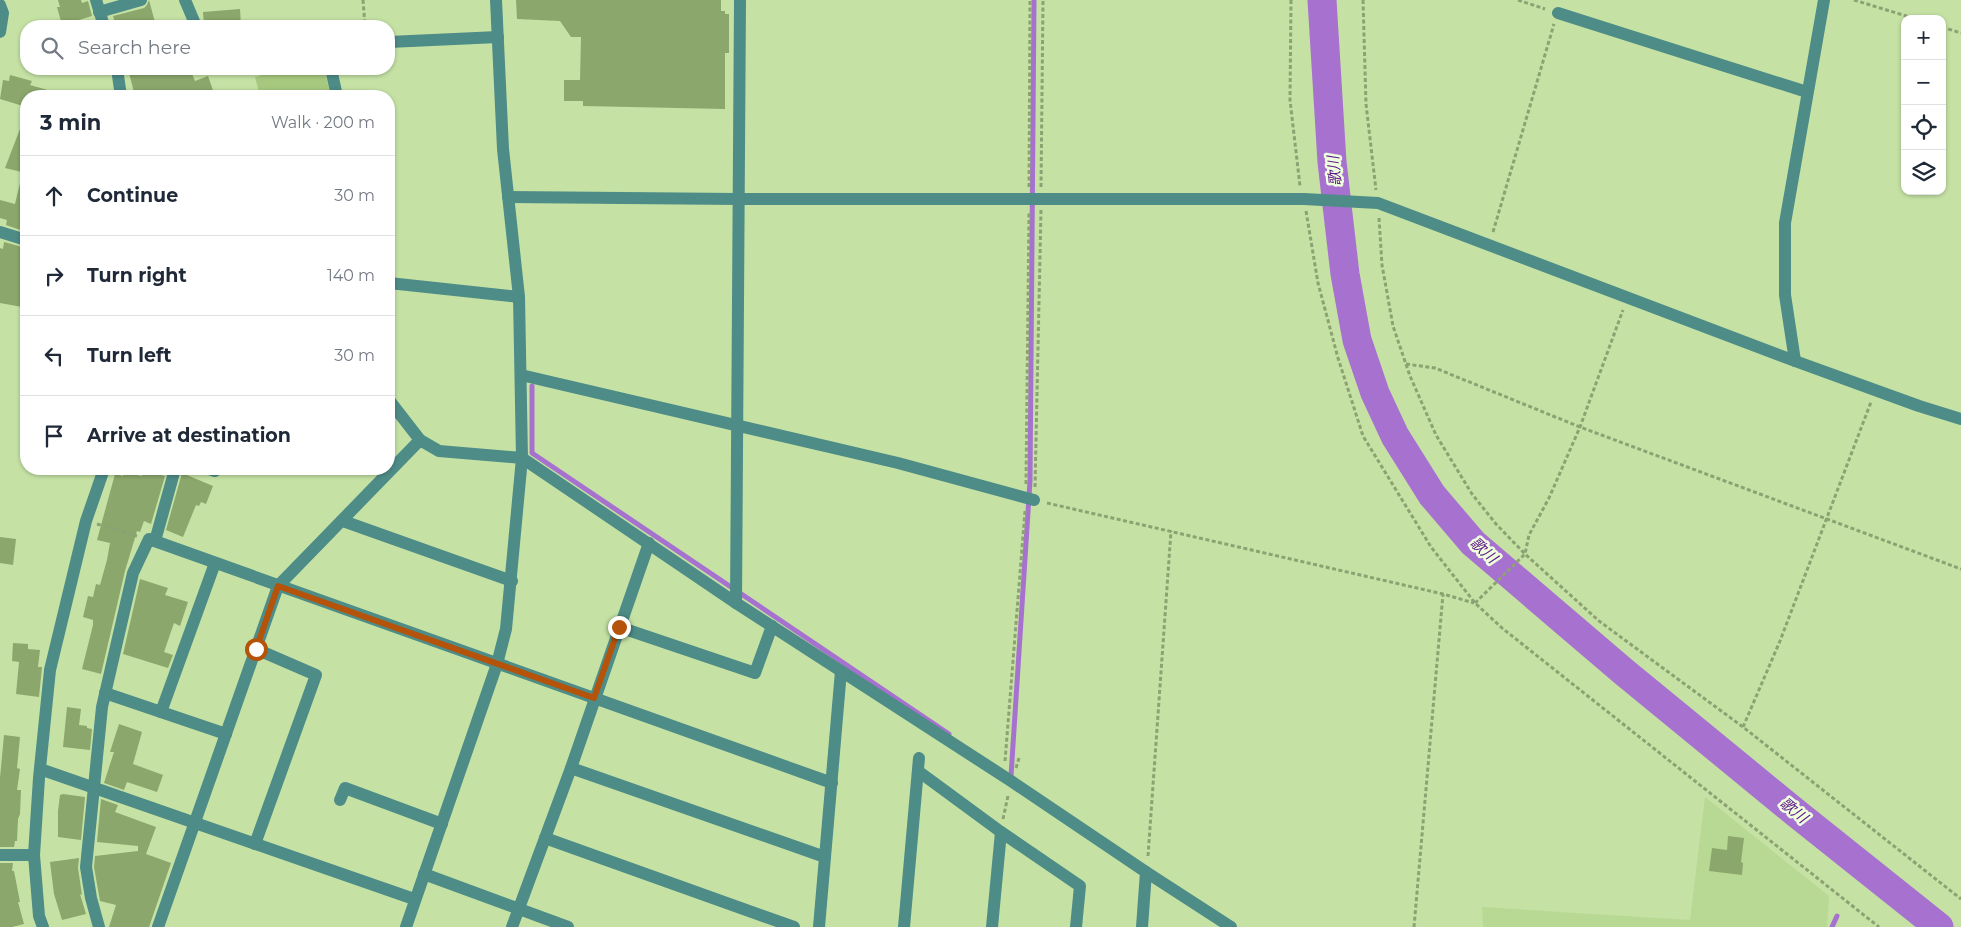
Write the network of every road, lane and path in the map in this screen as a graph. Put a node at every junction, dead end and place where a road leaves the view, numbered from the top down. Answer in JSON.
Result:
{"nodes":[{"id":1,"x":141,"y":0,"type":"edge"},
{"id":2,"x":185,"y":0,"type":"edge"},
{"id":3,"x":363,"y":0,"type":"edge"},
{"id":4,"x":496,"y":0,"type":"edge"},
{"id":5,"x":740,"y":0,"type":"edge"},
{"id":6,"x":1030,"y":0,"type":"edge"},
{"id":7,"x":1043,"y":0,"type":"edge"},
{"id":8,"x":1291,"y":0,"type":"edge"},
{"id":9,"x":1363,"y":0,"type":"edge"},
{"id":10,"x":1518,"y":0,"type":"edge"},
{"id":11,"x":1824,"y":0,"type":"edge"},
{"id":12,"x":1854,"y":0,"type":"edge"},
{"id":13,"x":0,"y":5,"type":"edge"},
{"id":14,"x":98,"y":6,"type":"edge"},
{"id":15,"x":1558,"y":13,"type":"junction"},
{"id":16,"x":1903,"y":15,"type":"edge"},
{"id":17,"x":102,"y":20,"type":"edge"},
{"id":18,"x":193,"y":20,"type":"edge"},
{"id":19,"x":365,"y":20,"type":"edge"},
{"id":20,"x":1946,"y":28,"type":"edge"},
{"id":21,"x":0,"y":32,"type":"edge"},
{"id":22,"x":1961,"y":32,"type":"edge"},
{"id":23,"x":498,"y":37,"type":"junction"},
{"id":24,"x":395,"y":42,"type":"edge"},
{"id":25,"x":118,"y":75,"type":"edge"},
{"id":26,"x":332,"y":75,"type":"edge"},
{"id":27,"x":120,"y":90,"type":"edge"},
{"id":28,"x":336,"y":90,"type":"edge"},
{"id":29,"x":1807,"y":92,"type":"junction"},
{"id":30,"x":508,"y":197,"type":"junction"},
{"id":31,"x":738,"y":199,"type":"junction"},
{"id":32,"x":1035,"y":199,"type":"junction"},
{"id":33,"x":1310,"y":199,"type":"junction"},
{"id":34,"x":1373,"y":203,"type":"junction"},
{"id":35,"x":0,"y":232,"type":"edge"},
{"id":36,"x":20,"y":238,"type":"edge"},
{"id":37,"x":1489,"y":245,"type":"junction"},
{"id":38,"x":395,"y":285,"type":"edge"},
{"id":39,"x":519,"y":296,"type":"junction"},
{"id":40,"x":1627,"y":298,"type":"junction"},
{"id":41,"x":1795,"y":361,"type":"junction"},
{"id":42,"x":1406,"y":364,"type":"junction"},
{"id":43,"x":521,"y":375,"type":"junction"},
{"id":44,"x":1876,"y":390,"type":"junction"},
{"id":45,"x":395,"y":408,"type":"edge"},
{"id":46,"x":1961,"y":419,"type":"edge"},
{"id":47,"x":737,"y":426,"type":"junction"},
{"id":48,"x":1580,"y":427,"type":"junction"},
{"id":49,"x":420,"y":440,"type":"junction"},
{"id":50,"x":522,"y":458,"type":"junction"},
{"id":51,"x":395,"y":466,"type":"edge"},
{"id":52,"x":102,"y":475,"type":"edge"},
{"id":53,"x":173,"y":475,"type":"edge"},
{"id":54,"x":387,"y":475,"type":"edge"},
{"id":55,"x":1030,"y":499,"type":"junction"},
{"id":56,"x":1827,"y":518,"type":"junction"},
{"id":57,"x":86,"y":521,"type":"junction"},
{"id":58,"x":343,"y":521,"type":"junction"},
{"id":59,"x":1171,"y":532,"type":"junction"},
{"id":60,"x":152,"y":540,"type":"junction"},
{"id":61,"x":649,"y":543,"type":"junction"},
{"id":62,"x":1525,"y":554,"type":"junction"},
{"id":63,"x":215,"y":563,"type":"junction"},
{"id":64,"x":1961,"y":568,"type":"edge"},
{"id":65,"x":512,"y":581,"type":"junction"},
{"id":66,"x":278,"y":586,"type":"junction"},
{"id":67,"x":1443,"y":594,"type":"junction"},
{"id":68,"x":1475,"y":603,"type":"junction"},
{"id":69,"x":736,"y":604,"type":"junction"},
{"id":70,"x":772,"y":626,"type":"junction"},
{"id":71,"x":619,"y":627,"type":"junction"},
{"id":72,"x":256,"y":649,"type":"junction"},
{"id":73,"x":497,"y":664,"type":"junction"},
{"id":74,"x":841,"y":671,"type":"junction"},
{"id":75,"x":105,"y":694,"type":"junction"},
{"id":76,"x":594,"y":698,"type":"junction"},
{"id":77,"x":161,"y":712,"type":"junction"},
{"id":78,"x":1743,"y":727,"type":"junction"},
{"id":79,"x":226,"y":734,"type":"junction"},
{"id":80,"x":919,"y":758,"type":"dead end"},
{"id":81,"x":571,"y":768,"type":"junction"},
{"id":82,"x":40,"y":769,"type":"junction"},
{"id":83,"x":918,"y":771,"type":"junction"},
{"id":84,"x":1007,"y":779,"type":"junction"},
{"id":85,"x":832,"y":783,"type":"junction"},
{"id":86,"x":95,"y":788,"type":"junction"},
{"id":87,"x":345,"y":788,"type":"dead end"},
{"id":88,"x":195,"y":822,"type":"junction"},
{"id":89,"x":442,"y":824,"type":"junction"},
{"id":90,"x":1001,"y":832,"type":"junction"},
{"id":91,"x":545,"y":838,"type":"junction"},
{"id":92,"x":255,"y":844,"type":"junction"},
{"id":93,"x":0,"y":855,"type":"edge"},
{"id":94,"x":34,"y":856,"type":"junction"},
{"id":95,"x":825,"y":857,"type":"junction"},
{"id":96,"x":1146,"y":872,"type":"junction"},
{"id":97,"x":424,"y":874,"type":"junction"},
{"id":98,"x":414,"y":899,"type":"junction"},
{"id":99,"x":1961,"y":899,"type":"edge"},
{"id":100,"x":519,"y":909,"type":"junction"},
{"id":101,"x":1224,"y":925,"type":"edge"},
{"id":102,"x":43,"y":927,"type":"edge"},
{"id":103,"x":99,"y":927,"type":"edge"},
{"id":104,"x":158,"y":927,"type":"edge"},
{"id":105,"x":406,"y":927,"type":"edge"},
{"id":106,"x":512,"y":927,"type":"edge"},
{"id":107,"x":568,"y":927,"type":"edge"},
{"id":108,"x":794,"y":927,"type":"edge"},
{"id":109,"x":819,"y":927,"type":"edge"},
{"id":110,"x":904,"y":927,"type":"edge"},
{"id":111,"x":992,"y":927,"type":"edge"},
{"id":112,"x":1076,"y":927,"type":"edge"},
{"id":113,"x":1142,"y":927,"type":"edge"},
{"id":114,"x":1414,"y":927,"type":"edge"},
{"id":115,"x":1879,"y":927,"type":"edge"}],
"edges":[{"from":1,"to":14,"type":"street"},
{"from":2,"to":18,"type":"street"},
{"from":3,"to":19,"type":"path"},
{"from":4,"to":23,"type":"street"},
{"from":5,"to":31,"type":"street"},
{"from":6,"to":32,"type":"path"},
{"from":7,"to":32,"type":"path"},
{"from":8,"to":33,"type":"path"},
{"from":9,"to":34,"type":"path"},
{"from":10,"to":15,"type":"path"},
{"from":11,"to":29,"type":"street"},
{"from":12,"to":16,"type":"path"},
{"from":13,"to":21,"type":"street"},
{"from":14,"to":17,"type":"street"},
{"from":15,"to":29,"type":"street"},
{"from":15,"to":37,"type":"path"},
{"from":20,"to":22,"type":"path"},
{"from":23,"to":24,"type":"street"},
{"from":23,"to":30,"type":"street"},
{"from":25,"to":27,"type":"street"},
{"from":26,"to":28,"type":"street"},
{"from":29,"to":41,"type":"street"},
{"from":30,"to":31,"type":"street"},
{"from":30,"to":39,"type":"street"},
{"from":31,"to":32,"type":"street"},
{"from":31,"to":47,"type":"street"},
{"from":32,"to":33,"type":"street"},
{"from":32,"to":55,"type":"path"},
{"from":32,"to":55,"type":"path"},
{"from":33,"to":34,"type":"street"},
{"from":33,"to":68,"type":"path"},
{"from":34,"to":37,"type":"street"},
{"from":34,"to":42,"type":"path"},
{"from":35,"to":36,"type":"street"},
{"from":37,"to":40,"type":"street"},
{"from":38,"to":39,"type":"street"},
{"from":39,"to":43,"type":"street"},
{"from":40,"to":41,"type":"street"},
{"from":40,"to":48,"type":"path"},
{"from":41,"to":44,"type":"street"},
{"from":42,"to":48,"type":"path"},
{"from":42,"to":62,"type":"path"},
{"from":43,"to":47,"type":"street"},
{"from":43,"to":50,"type":"street"},
{"from":44,"to":46,"type":"street"},
{"from":44,"to":56,"type":"path"},
{"from":45,"to":49,"type":"street"},
{"from":47,"to":55,"type":"street"},
{"from":47,"to":69,"type":"street"},
{"from":48,"to":56,"type":"path"},
{"from":48,"to":62,"type":"path"},
{"from":49,"to":50,"type":"street"},
{"from":49,"to":51,"type":"street"},
{"from":50,"to":61,"type":"street"},
{"from":50,"to":65,"type":"street"},
{"from":52,"to":57,"type":"street"},
{"from":53,"to":60,"type":"street"},
{"from":54,"to":58,"type":"street"},
{"from":55,"to":59,"type":"path"},
{"from":55,"to":84,"type":"path"},
{"from":56,"to":64,"type":"path"},
{"from":56,"to":78,"type":"path"},
{"from":57,"to":60,"type":"path"},
{"from":57,"to":82,"type":"street"},
{"from":58,"to":65,"type":"street"},
{"from":58,"to":66,"type":"street"},
{"from":59,"to":67,"type":"path"},
{"from":59,"to":96,"type":"path"},
{"from":60,"to":63,"type":"street"},
{"from":60,"to":75,"type":"street"},
{"from":61,"to":69,"type":"street"},
{"from":61,"to":71,"type":"street"},
{"from":62,"to":68,"type":"path"},
{"from":62,"to":78,"type":"path"},
{"from":63,"to":66,"type":"street"},
{"from":63,"to":77,"type":"street"},
{"from":65,"to":73,"type":"street"},
{"from":66,"to":72,"type":"street"},
{"from":66,"to":73,"type":"street"},
{"from":67,"to":68,"type":"path"},
{"from":67,"to":114,"type":"path"},
{"from":68,"to":115,"type":"path"},
{"from":69,"to":70,"type":"street"},
{"from":70,"to":71,"type":"street"},
{"from":70,"to":74,"type":"street"},
{"from":71,"to":76,"type":"street"},
{"from":72,"to":79,"type":"street"},
{"from":72,"to":92,"type":"street"},
{"from":73,"to":76,"type":"street"},
{"from":73,"to":89,"type":"street"},
{"from":74,"to":84,"type":"street"},
{"from":74,"to":85,"type":"street"},
{"from":75,"to":77,"type":"street"},
{"from":75,"to":86,"type":"street"},
{"from":76,"to":81,"type":"street"},
{"from":76,"to":85,"type":"street"},
{"from":77,"to":79,"type":"street"},
{"from":78,"to":99,"type":"path"},
{"from":79,"to":88,"type":"street"},
{"from":80,"to":83,"type":"street"},
{"from":81,"to":91,"type":"street"},
{"from":81,"to":95,"type":"street"},
{"from":82,"to":86,"type":"street"},
{"from":82,"to":94,"type":"street"},
{"from":83,"to":90,"type":"street"},
{"from":83,"to":110,"type":"street"},
{"from":84,"to":90,"type":"path"},
{"from":84,"to":96,"type":"street"},
{"from":85,"to":95,"type":"street"},
{"from":86,"to":88,"type":"street"},
{"from":86,"to":103,"type":"street"},
{"from":87,"to":89,"type":"street"},
{"from":88,"to":92,"type":"street"},
{"from":88,"to":104,"type":"street"},
{"from":89,"to":97,"type":"street"},
{"from":90,"to":111,"type":"street"},
{"from":90,"to":112,"type":"street"},
{"from":91,"to":100,"type":"street"},
{"from":91,"to":108,"type":"street"},
{"from":92,"to":98,"type":"street"},
{"from":93,"to":94,"type":"street"},
{"from":94,"to":102,"type":"street"},
{"from":95,"to":109,"type":"street"},
{"from":96,"to":101,"type":"street"},
{"from":96,"to":113,"type":"street"},
{"from":97,"to":98,"type":"street"},
{"from":97,"to":100,"type":"street"},
{"from":98,"to":105,"type":"street"},
{"from":100,"to":106,"type":"street"},
{"from":100,"to":107,"type":"street"}]}
